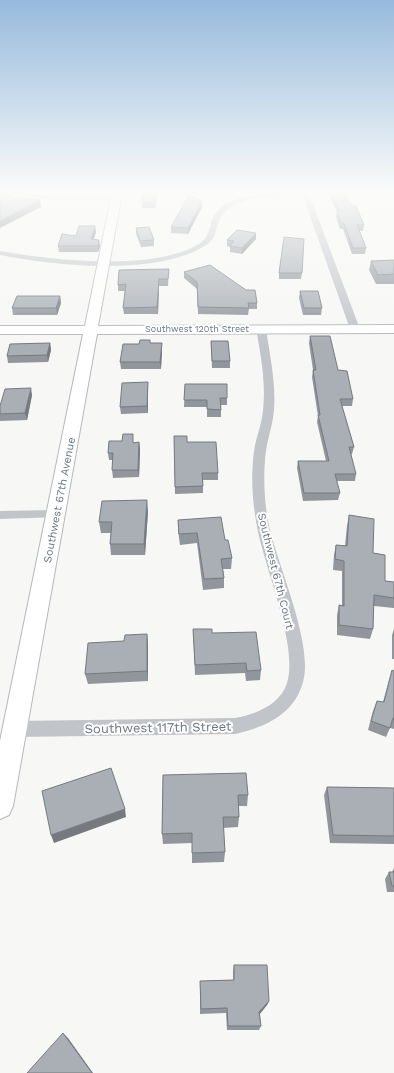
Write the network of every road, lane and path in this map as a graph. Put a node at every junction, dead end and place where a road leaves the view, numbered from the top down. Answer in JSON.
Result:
{"nodes":[{"id":1,"x":108,"y":243,"type":"edge"},
{"id":2,"x":204,"y":243,"type":"edge"},
{"id":3,"x":323,"y":243,"type":"edge"},
{"id":4,"x":0,"y":253,"type":"edge"},
{"id":5,"x":104,"y":263,"type":"junction"},
{"id":6,"x":261,"y":329,"type":"junction"},
{"id":7,"x":355,"y":329,"type":"junction"},
{"id":8,"x":394,"y":329,"type":"edge"},
{"id":9,"x":0,"y":330,"type":"edge"},
{"id":10,"x":91,"y":330,"type":"junction"},
{"id":11,"x":56,"y":514,"type":"junction"},
{"id":12,"x":0,"y":515,"type":"edge"},
{"id":13,"x":290,"y":694,"type":"joint"},
{"id":14,"x":15,"y":729,"type":"junction"},
{"id":15,"x":0,"y":806,"type":"edge"}],
"edges":[{"from":1,"to":5,"type":"main road","name":"Southwest 67th Avenue"},
{"from":2,"to":5,"type":"street"},
{"from":3,"to":7,"type":"street"},
{"from":4,"to":5,"type":"street"},
{"from":5,"to":10,"type":"main road","name":"Southwest 67th Avenue"},
{"from":6,"to":7,"type":"main road","name":"Southwest 120th Street"},
{"from":6,"to":10,"type":"main road","name":"Southwest 120th Street"},
{"from":6,"to":13,"type":"street","name":"Southwest 67th Court"},
{"from":7,"to":8,"type":"main road","name":"Southwest 120th Street"},
{"from":9,"to":10,"type":"main road","name":"Southwest 120th Street"},
{"from":10,"to":11,"type":"main road","name":"Southwest 67th Avenue"},
{"from":11,"to":12,"type":"street"},
{"from":11,"to":14,"type":"main road","name":"Southwest 67th Avenue"},
{"from":13,"to":14,"type":"street","name":"Southwest 117th Street"},
{"from":14,"to":15,"type":"main road","name":"Southwest 67th Avenue"}]}
